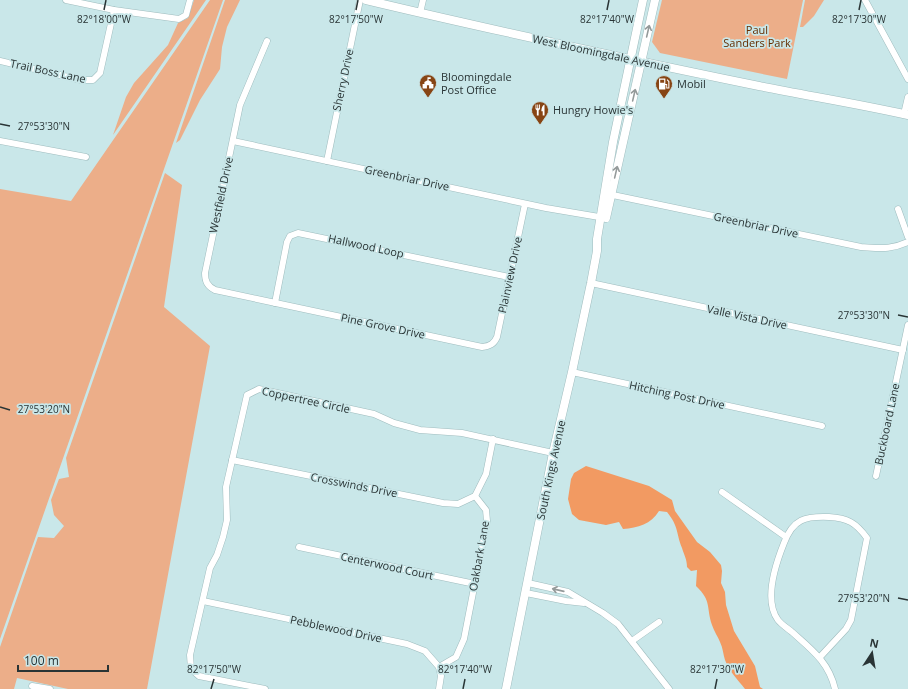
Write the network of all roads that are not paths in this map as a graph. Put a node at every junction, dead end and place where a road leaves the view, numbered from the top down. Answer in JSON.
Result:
{"nodes":[{"id":1,"x":66,"y":0,"type":"edge"},
{"id":2,"x":190,"y":0,"type":"edge"},
{"id":3,"x":360,"y":0,"type":"edge"},
{"id":4,"x":366,"y":0,"type":"edge"},
{"id":5,"x":423,"y":0,"type":"edge"},
{"id":6,"x":643,"y":0,"type":"edge"},
{"id":7,"x":655,"y":0,"type":"edge"},
{"id":8,"x":864,"y":0,"type":"edge"},
{"id":9,"x":114,"y":10,"type":"junction"},
{"id":10,"x":420,"y":13,"type":"junction"},
{"id":11,"x":268,"y":41,"type":"dead end"},
{"id":12,"x":630,"y":59,"type":"junction"},
{"id":13,"x":0,"y":61,"type":"edge"},
{"id":14,"x":641,"y":61,"type":"junction"},
{"id":15,"x":908,"y":79,"type":"edge"},
{"id":16,"x":908,"y":97,"type":"edge"},
{"id":17,"x":906,"y":114,"type":"edge"},
{"id":18,"x":0,"y":141,"type":"edge"},
{"id":19,"x":233,"y":141,"type":"junction"},
{"id":20,"x":86,"y":157,"type":"dead end"},
{"id":21,"x":326,"y":161,"type":"junction"},
{"id":22,"x":608,"y":194,"type":"junction"},
{"id":23,"x":525,"y":204,"type":"junction"},
{"id":24,"x":898,"y":209,"type":"dead end"},
{"id":25,"x":603,"y":220,"type":"junction"},
{"id":26,"x":908,"y":237,"type":"edge"},
{"id":27,"x":908,"y":242,"type":"edge"},
{"id":28,"x":509,"y":277,"type":"junction"},
{"id":29,"x":591,"y":283,"type":"junction"},
{"id":30,"x":275,"y":303,"type":"junction"},
{"id":31,"x":908,"y":325,"type":"edge"},
{"id":32,"x":492,"y":344,"type":"joint"},
{"id":33,"x":903,"y":350,"type":"junction"},
{"id":34,"x":572,"y":372,"type":"junction"},
{"id":35,"x":822,"y":426,"type":"dead end"},
{"id":36,"x":492,"y":439,"type":"junction"},
{"id":37,"x":553,"y":453,"type":"junction"},
{"id":38,"x":232,"y":460,"type":"junction"},
{"id":39,"x":876,"y":476,"type":"dead end"},
{"id":40,"x":722,"y":492,"type":"dead end"},
{"id":41,"x":475,"y":496,"type":"junction"},
{"id":42,"x":786,"y":537,"type":"junction"},
{"id":43,"x":299,"y":547,"type":"dead end"},
{"id":44,"x":528,"y":583,"type":"junction"},
{"id":45,"x":475,"y":584,"type":"junction"},
{"id":46,"x":526,"y":593,"type":"junction"},
{"id":47,"x":203,"y":601,"type":"junction"},
{"id":48,"x":586,"y":603,"type":"junction"},
{"id":49,"x":659,"y":622,"type":"dead end"},
{"id":50,"x":632,"y":641,"type":"junction"},
{"id":51,"x":820,"y":657,"type":"junction"},
{"id":52,"x":439,"y":667,"type":"junction"},
{"id":53,"x":32,"y":686,"type":"dead end"},
{"id":54,"x":50,"y":689,"type":"edge"},
{"id":55,"x":265,"y":689,"type":"edge"},
{"id":56,"x":439,"y":689,"type":"edge"},
{"id":57,"x":506,"y":689,"type":"edge"},
{"id":58,"x":669,"y":689,"type":"edge"},
{"id":59,"x":835,"y":689,"type":"edge"}],
"edges":[{"from":1,"to":9,"type":"street"},
{"from":2,"to":9,"type":"street"},
{"from":3,"to":21,"type":"street","name":"Sherry Drive"},
{"from":4,"to":10,"type":"street","name":"West Bloomingdale Avenue"},
{"from":5,"to":10,"type":"street"},
{"from":6,"to":12,"type":"street","name":"South Kings Avenue"},
{"from":14,"to":7,"type":"street","name":"South Kings Avenue","one_way":true},
{"from":8,"to":15,"type":"street"},
{"from":9,"to":13,"type":"street","name":"Trail Boss Lane"},
{"from":10,"to":12,"type":"street","name":"West Bloomingdale Avenue"},
{"from":11,"to":19,"type":"street","name":"Westfield Drive"},
{"from":12,"to":14,"type":"street","name":"West Bloomingdale Avenue"},
{"from":12,"to":22,"type":"street","name":"South Kings Avenue"},
{"from":14,"to":17,"type":"street","name":"West Bloomingdale Avenue"},
{"from":22,"to":14,"type":"street","name":"South Kings Avenue","one_way":true},
{"from":16,"to":17,"type":"street"},
{"from":18,"to":20,"type":"street"},
{"from":19,"to":21,"type":"street","name":"Greenbriar Drive"},
{"from":19,"to":30,"type":"street","name":"Westfield Drive"},
{"from":21,"to":23,"type":"street","name":"Greenbriar Drive"},
{"from":22,"to":25,"type":"street","name":"South Kings Avenue"},
{"from":22,"to":27,"type":"street","name":"Greenbriar Drive"},
{"from":23,"to":25,"type":"street","name":"Greenbriar Drive"},
{"from":23,"to":28,"type":"street","name":"Plainview Drive"},
{"from":24,"to":26,"type":"street"},
{"from":25,"to":29,"type":"street","name":"South Kings Avenue"},
{"from":28,"to":30,"type":"street","name":"Hallwood Loop"},
{"from":28,"to":32,"type":"street","name":"Plainview Drive"},
{"from":29,"to":33,"type":"street","name":"Valle Vista Drive"},
{"from":29,"to":34,"type":"street","name":"South Kings Avenue"},
{"from":30,"to":32,"type":"street","name":"Pine Grove Drive"},
{"from":31,"to":33,"type":"street","name":"Buckboard Lane"},
{"from":33,"to":39,"type":"street","name":"Buckboard Lane"},
{"from":34,"to":35,"type":"street","name":"Hitching Post Drive"},
{"from":34,"to":37,"type":"street","name":"South Kings Avenue"},
{"from":36,"to":37,"type":"street","name":"Coppertree Circle"},
{"from":36,"to":38,"type":"street","name":"Coppertree Circle"},
{"from":36,"to":41,"type":"street"},
{"from":37,"to":44,"type":"street","name":"South Kings Avenue"},
{"from":38,"to":41,"type":"street","name":"Crosswinds Drive"},
{"from":38,"to":47,"type":"street","name":"Coppertree Circle"},
{"from":40,"to":42,"type":"street"},
{"from":41,"to":45,"type":"street","name":"Oakbark Lane"},
{"from":42,"to":51,"type":"street"},
{"from":42,"to":51,"type":"street"},
{"from":43,"to":45,"type":"street","name":"Centerwood Court"},
{"from":44,"to":46,"type":"street","name":"South Kings Avenue"},
{"from":48,"to":44,"type":"street","one_way":true},
{"from":45,"to":52,"type":"street","name":"Oakbark Lane"},
{"from":46,"to":48,"type":"street"},
{"from":46,"to":57,"type":"street","name":"South Kings Avenue"},
{"from":47,"to":52,"type":"street","name":"Pebblewood Drive"},
{"from":47,"to":55,"type":"street","name":"Coppertree Circle"},
{"from":48,"to":50,"type":"street"},
{"from":49,"to":50,"type":"street"},
{"from":50,"to":58,"type":"street"},
{"from":51,"to":59,"type":"street"},
{"from":52,"to":56,"type":"street"},
{"from":53,"to":54,"type":"street"}]}
